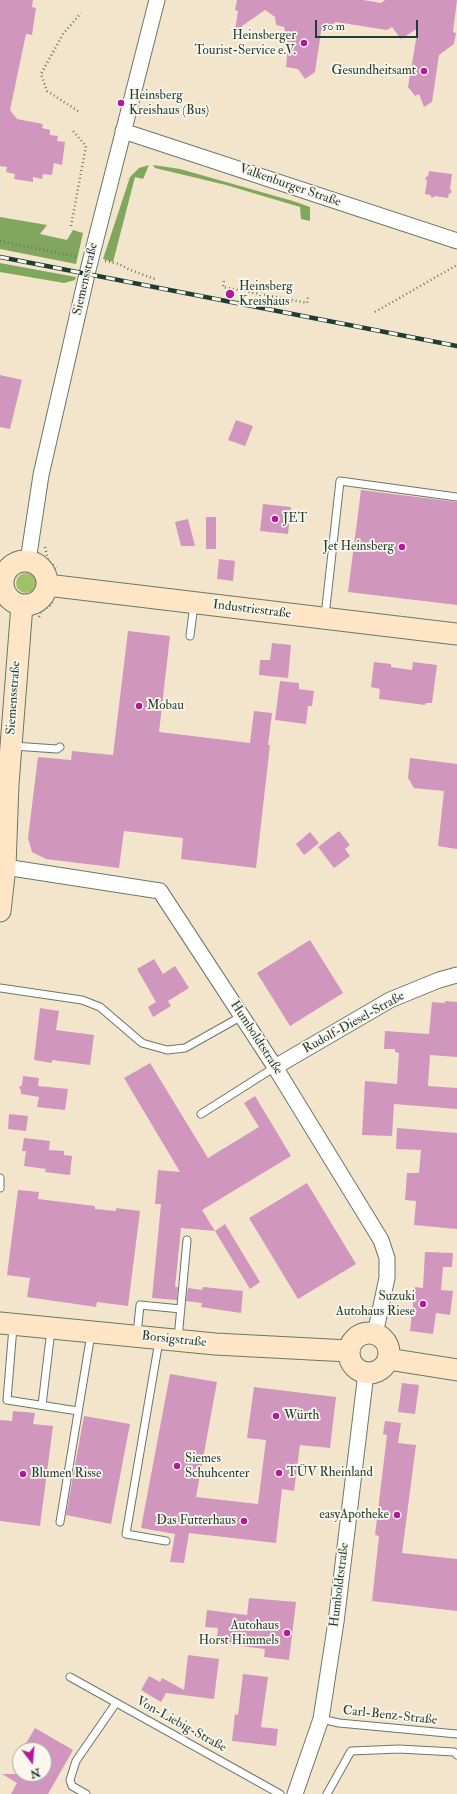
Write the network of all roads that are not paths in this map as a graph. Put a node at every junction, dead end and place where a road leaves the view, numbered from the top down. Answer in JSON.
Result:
{"nodes":[{"id":1,"x":157,"y":0,"type":"edge"},
{"id":2,"x":123,"y":131,"type":"junction"},
{"id":3,"x":457,"y":241,"type":"edge"},
{"id":4,"x":457,"y":497,"type":"edge"},
{"id":5,"x":28,"y":561,"type":"junction"},
{"id":6,"x":2,"y":580,"type":"edge"},
{"id":7,"x":47,"y":585,"type":"junction"},
{"id":8,"x":194,"y":603,"type":"junction"},
{"id":9,"x":22,"y":605,"type":"junction"},
{"id":10,"x":324,"y":618,"type":"junction"},
{"id":11,"x":457,"y":634,"type":"edge"},
{"id":12,"x":190,"y":636,"type":"dead end"},
{"id":13,"x":11,"y":746,"type":"junction"},
{"id":14,"x":60,"y":746,"type":"dead end"},
{"id":15,"x":5,"y":867,"type":"junction"},
{"id":16,"x":0,"y":911,"type":"edge"},
{"id":17,"x":457,"y":975,"type":"edge"},
{"id":18,"x":0,"y":988,"type":"edge"},
{"id":19,"x":242,"y":1016,"type":"junction"},
{"id":20,"x":275,"y":1067,"type":"junction"},
{"id":21,"x":201,"y":1114,"type":"dead end"},
{"id":22,"x":0,"y":1178,"type":"edge"},
{"id":23,"x":0,"y":1188,"type":"edge"},
{"id":24,"x":187,"y":1240,"type":"dead end"},
{"id":25,"x":181,"y":1310,"type":"junction"},
{"id":26,"x":6,"y":1324,"type":"edge"},
{"id":27,"x":52,"y":1328,"type":"junction"},
{"id":28,"x":91,"y":1332,"type":"junction"},
{"id":29,"x":375,"y":1334,"type":"junction"},
{"id":30,"x":137,"y":1337,"type":"junction"},
{"id":31,"x":169,"y":1340,"type":"junction"},
{"id":32,"x":349,"y":1351,"type":"junction"},
{"id":33,"x":388,"y":1359,"type":"junction"},
{"id":34,"x":457,"y":1370,"type":"edge"},
{"id":35,"x":366,"y":1372,"type":"junction"},
{"id":36,"x":42,"y":1405,"type":"junction"},
{"id":37,"x":78,"y":1411,"type":"junction"},
{"id":38,"x":60,"y":1522,"type":"dead end"},
{"id":39,"x":166,"y":1541,"type":"dead end"},
{"id":40,"x":70,"y":1677,"type":"dead end"},
{"id":41,"x":116,"y":1703,"type":"junction"},
{"id":42,"x":321,"y":1719,"type":"junction"},
{"id":43,"x":457,"y":1734,"type":"edge"},
{"id":44,"x":457,"y":1754,"type":"edge"},
{"id":45,"x":81,"y":1793,"type":"edge"},
{"id":46,"x":280,"y":1794,"type":"edge"},
{"id":47,"x":295,"y":1794,"type":"edge"},
{"id":48,"x":327,"y":1794,"type":"edge"}],
"edges":[{"from":1,"to":2,"type":"street","name":"Siemensstraße"},
{"from":2,"to":3,"type":"street","name":"Valkenburger Straße"},
{"from":2,"to":5,"type":"street","name":"Siemensstraße"},
{"from":4,"to":10,"type":"lane"},
{"from":5,"to":6,"type":"street"},
{"from":5,"to":7,"type":"street"},
{"from":6,"to":9,"type":"street"},
{"from":7,"to":8,"type":"street","name":"Industriestraße"},
{"from":7,"to":9,"type":"street"},
{"from":8,"to":10,"type":"street","name":"Industriestraße"},
{"from":8,"to":12,"type":"lane"},
{"from":9,"to":13,"type":"street","name":"Siemensstraße"},
{"from":10,"to":11,"type":"street","name":"Industriestraße"},
{"from":13,"to":14,"type":"lane"},
{"from":13,"to":15,"type":"street","name":"Siemensstraße"},
{"from":15,"to":16,"type":"street","name":"Siemensstraße"},
{"from":15,"to":19,"type":"street","name":"Humboldtstraße"},
{"from":17,"to":20,"type":"street","name":"Rudolf-Diesel-Straße"},
{"from":18,"to":19,"type":"lane"},
{"from":19,"to":20,"type":"street","name":"Humboldtstraße"},
{"from":20,"to":21,"type":"lane"},
{"from":20,"to":29,"type":"street","name":"Humboldtstraße"},
{"from":22,"to":23,"type":"lane"},
{"from":24,"to":25,"type":"lane"},
{"from":25,"to":30,"type":"lane"},
{"from":25,"to":31,"type":"lane"},
{"from":26,"to":27,"type":"street","name":"Borsigstraße"},
{"from":26,"to":36,"type":"lane"},
{"from":27,"to":28,"type":"street","name":"Borsigstraße"},
{"from":27,"to":36,"type":"lane"},
{"from":28,"to":30,"type":"street","name":"Borsigstraße"},
{"from":28,"to":37,"type":"lane"},
{"from":29,"to":32,"type":"street"},
{"from":29,"to":33,"type":"street"},
{"from":30,"to":31,"type":"street","name":"Borsigstraße"},
{"from":31,"to":32,"type":"street","name":"Borsigstraße"},
{"from":31,"to":39,"type":"lane"},
{"from":32,"to":35,"type":"street"},
{"from":33,"to":34,"type":"street"},
{"from":33,"to":35,"type":"street"},
{"from":35,"to":42,"type":"street","name":"Humboldtstraße"},
{"from":36,"to":37,"type":"lane"},
{"from":37,"to":38,"type":"lane"},
{"from":40,"to":41,"type":"lane","name":"Von-Liebig-Straße"},
{"from":41,"to":45,"type":"lane"},
{"from":41,"to":46,"type":"lane","name":"Von-Liebig-Straße"},
{"from":42,"to":43,"type":"lane","name":"Carl-Benz-Straße"},
{"from":42,"to":47,"type":"street","name":"Humboldtstraße"},
{"from":44,"to":48,"type":"lane"}]}
